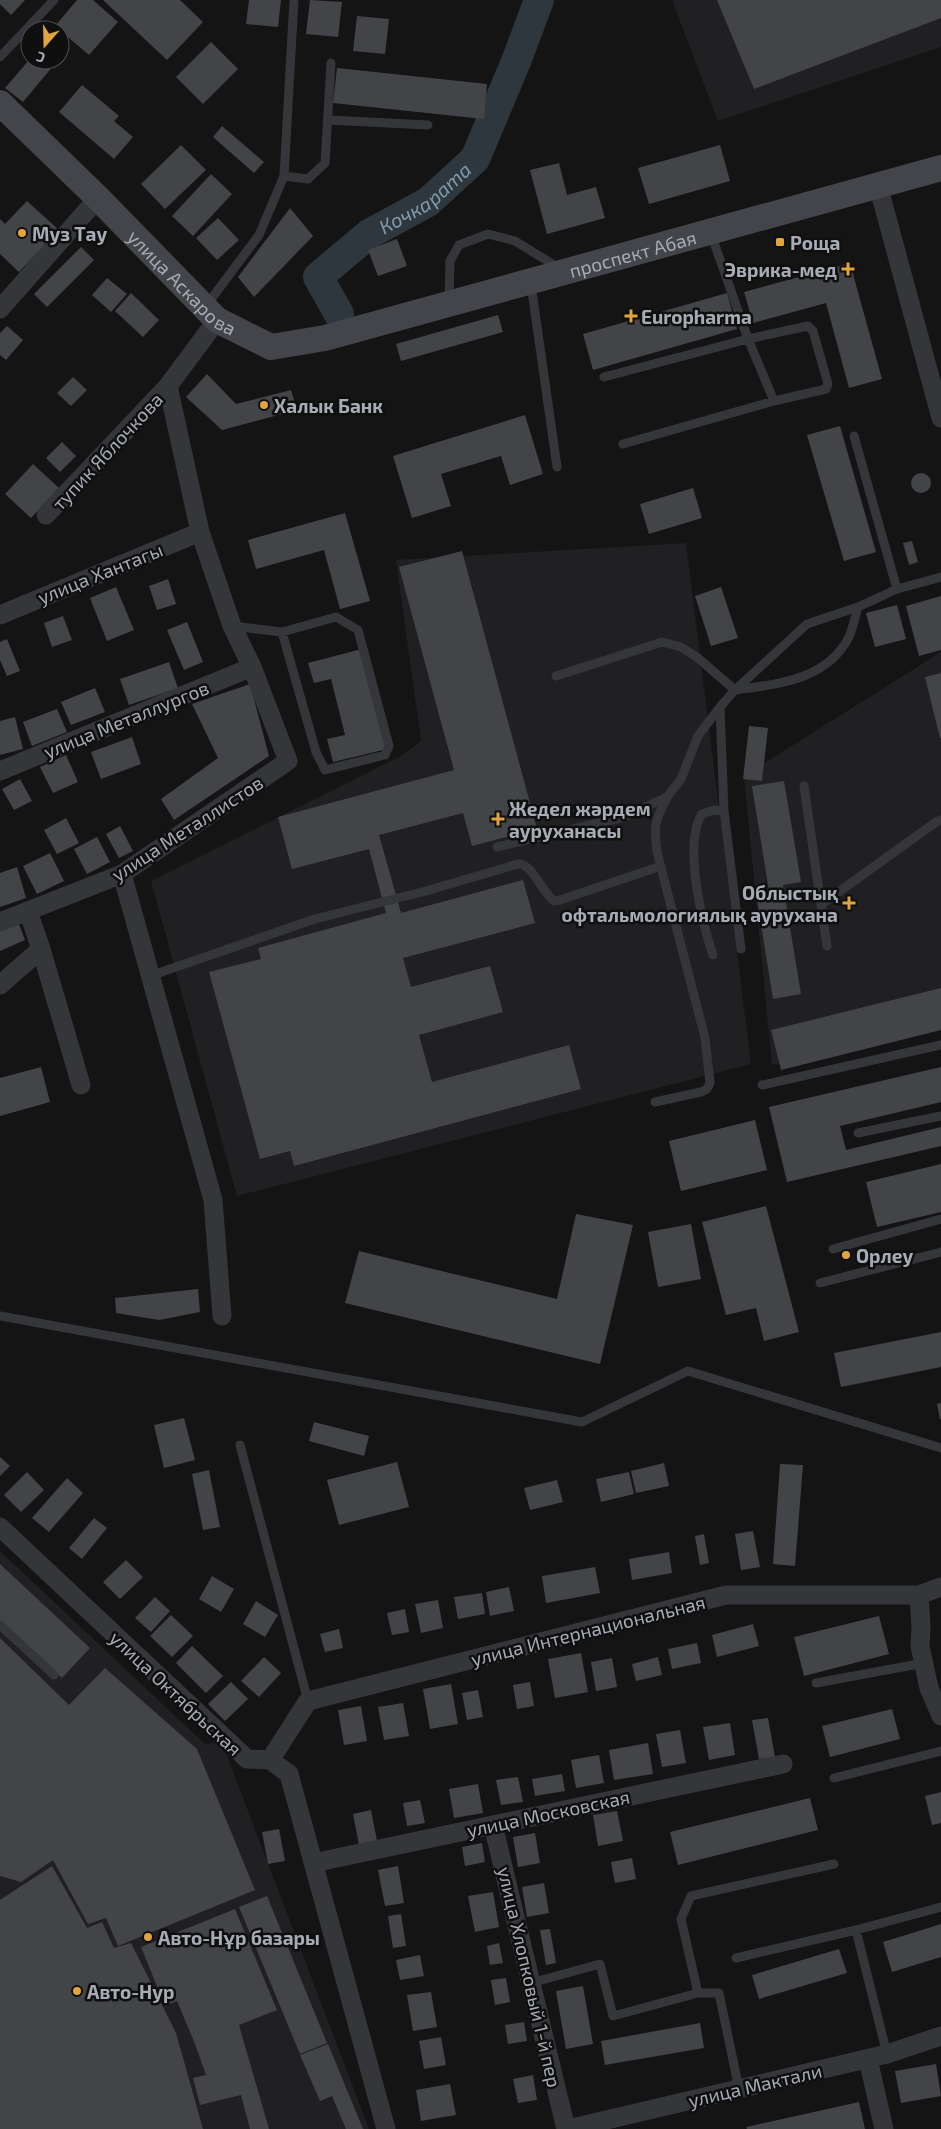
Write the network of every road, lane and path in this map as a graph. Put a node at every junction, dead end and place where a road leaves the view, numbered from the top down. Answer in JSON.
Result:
{"nodes":[{"id":1,"x":54,"y":0,"type":"edge"},
{"id":2,"x":294,"y":0,"type":"edge"},
{"id":3,"x":0,"y":57,"type":"edge"},
{"id":4,"x":331,"y":63,"type":"dead end"},
{"id":5,"x":0,"y":103,"type":"edge"},
{"id":6,"x":328,"y":120,"type":"junction"},
{"id":7,"x":428,"y":124,"type":"dead end"},
{"id":8,"x":941,"y":168,"type":"edge"},
{"id":9,"x":284,"y":176,"type":"junction"},
{"id":10,"x":878,"y":185,"type":"junction"},
{"id":11,"x":98,"y":198,"type":"junction"},
{"id":12,"x":710,"y":232,"type":"junction"},
{"id":13,"x":565,"y":272,"type":"junction"},
{"id":14,"x":531,"y":281,"type":"junction"},
{"id":15,"x":449,"y":304,"type":"junction"},
{"id":16,"x":0,"y":309,"type":"edge"},
{"id":17,"x":211,"y":314,"type":"junction"},
{"id":18,"x":325,"y":338,"type":"joint"},
{"id":19,"x":748,"y":339,"type":"junction"},
{"id":20,"x":604,"y":377,"type":"dead end"},
{"id":21,"x":168,"y":386,"type":"junction"},
{"id":22,"x":774,"y":401,"type":"junction"},
{"id":23,"x":941,"y":418,"type":"edge"},
{"id":24,"x":854,"y":436,"type":"dead end"},
{"id":25,"x":623,"y":444,"type":"dead end"},
{"id":26,"x":557,"y":467,"type":"dead end"},
{"id":27,"x":46,"y":515,"type":"dead end"},
{"id":28,"x":200,"y":532,"type":"junction"},
{"id":29,"x":941,"y":577,"type":"edge"},
{"id":30,"x":897,"y":589,"type":"junction"},
{"id":31,"x":858,"y":608,"type":"junction"},
{"id":32,"x":0,"y":615,"type":"edge"},
{"id":33,"x":232,"y":626,"type":"junction"},
{"id":34,"x":282,"y":632,"type":"junction"},
{"id":35,"x":252,"y":667,"type":"junction"},
{"id":36,"x":556,"y":676,"type":"dead end"},
{"id":37,"x":736,"y":690,"type":"junction"},
{"id":38,"x":720,"y":707,"type":"junction"},
{"id":39,"x":0,"y":771,"type":"edge"},
{"id":40,"x":804,"y":786,"type":"dead end"},
{"id":41,"x":668,"y":797,"type":"junction"},
{"id":42,"x":724,"y":811,"type":"junction"},
{"id":43,"x":941,"y":820,"type":"edge"},
{"id":44,"x":497,"y":847,"type":"dead end"},
{"id":45,"x":661,"y":866,"type":"junction"},
{"id":46,"x":122,"y":874,"type":"junction"},
{"id":47,"x":822,"y":904,"type":"junction"},
{"id":48,"x":28,"y":911,"type":"junction"},
{"id":49,"x":0,"y":922,"type":"edge"},
{"id":50,"x":827,"y":946,"type":"dead end"},
{"id":51,"x":41,"y":949,"type":"junction"},
{"id":52,"x":741,"y":949,"type":"dead end"},
{"id":53,"x":713,"y":955,"type":"dead end"},
{"id":54,"x":150,"y":976,"type":"junction"},
{"id":55,"x":0,"y":985,"type":"edge"},
{"id":56,"x":941,"y":1045,"type":"edge"},
{"id":57,"x":81,"y":1085,"type":"dead end"},
{"id":58,"x":762,"y":1085,"type":"dead end"},
{"id":59,"x":655,"y":1102,"type":"dead end"},
{"id":60,"x":941,"y":1116,"type":"edge"},
{"id":61,"x":858,"y":1133,"type":"dead end"},
{"id":62,"x":941,"y":1219,"type":"edge"},
{"id":63,"x":833,"y":1249,"type":"dead end"},
{"id":64,"x":941,"y":1252,"type":"edge"},
{"id":65,"x":820,"y":1283,"type":"dead end"},
{"id":66,"x":0,"y":1316,"type":"edge"},
{"id":67,"x":222,"y":1316,"type":"dead end"},
{"id":68,"x":240,"y":1445,"type":"dead end"},
{"id":69,"x":941,"y":1448,"type":"edge"},
{"id":70,"x":0,"y":1527,"type":"edge"},
{"id":71,"x":941,"y":1587,"type":"edge"},
{"id":72,"x":919,"y":1595,"type":"junction"},
{"id":73,"x":0,"y":1625,"type":"edge"},
{"id":74,"x":924,"y":1663,"type":"junction"},
{"id":75,"x":54,"y":1675,"type":"dead end"},
{"id":76,"x":816,"y":1683,"type":"dead end"},
{"id":77,"x":308,"y":1700,"type":"junction"},
{"id":78,"x":941,"y":1716,"type":"edge"},
{"id":79,"x":941,"y":1751,"type":"edge"},
{"id":80,"x":270,"y":1760,"type":"junction"},
{"id":81,"x":783,"y":1764,"type":"dead end"},
{"id":82,"x":834,"y":1778,"type":"dead end"},
{"id":83,"x":493,"y":1825,"type":"junction"},
{"id":84,"x":313,"y":1862,"type":"junction"},
{"id":85,"x":834,"y":1864,"type":"dead end"},
{"id":86,"x":941,"y":1907,"type":"edge"},
{"id":87,"x":856,"y":1930,"type":"junction"},
{"id":88,"x":736,"y":1958,"type":"dead end"},
{"id":89,"x":531,"y":1983,"type":"junction"},
{"id":90,"x":698,"y":1993,"type":"junction"},
{"id":91,"x":941,"y":2036,"type":"edge"},
{"id":92,"x":887,"y":2054,"type":"junction"},
{"id":93,"x":868,"y":2058,"type":"junction"},
{"id":94,"x":738,"y":2089,"type":"junction"},
{"id":95,"x":576,"y":2128,"type":"edge"},
{"id":96,"x":386,"y":2129,"type":"edge"},
{"id":97,"x":884,"y":2129,"type":"edge"}],
"edges":[{"from":1,"to":3,"type":"lane"},
{"from":2,"to":9,"type":"lane"},
{"from":4,"to":6,"type":"lane"},
{"from":5,"to":11,"type":"main road","name":"улица Аскарова"},
{"from":6,"to":7,"type":"lane"},
{"from":6,"to":9,"type":"lane"},
{"from":8,"to":10,"type":"main road","name":"проспект Абая"},
{"from":9,"to":17,"type":"lane"},
{"from":10,"to":12,"type":"main road","name":"проспект Абая"},
{"from":10,"to":23,"type":"street"},
{"from":11,"to":16,"type":"street"},
{"from":11,"to":17,"type":"main road","name":"улица Аскарова"},
{"from":12,"to":13,"type":"main road","name":"проспект Абая"},
{"from":12,"to":19,"type":"lane"},
{"from":13,"to":14,"type":"main road","name":"проспект Абая"},
{"from":13,"to":15,"type":"lane"},
{"from":14,"to":15,"type":"main road","name":"проспект Абая"},
{"from":14,"to":26,"type":"lane"},
{"from":15,"to":18,"type":"main road","name":"проспект Абая"},
{"from":17,"to":18,"type":"main road","name":"улица Аскарова"},
{"from":17,"to":21,"type":"street","name":"тупик Яблочкова"},
{"from":19,"to":20,"type":"lane"},
{"from":19,"to":22,"type":"lane"},
{"from":19,"to":22,"type":"lane"},
{"from":21,"to":27,"type":"street","name":"тупик Яблочкова"},
{"from":21,"to":28,"type":"street"},
{"from":22,"to":25,"type":"lane"},
{"from":24,"to":30,"type":"lane"},
{"from":28,"to":32,"type":"street","name":"улица Хантагы"},
{"from":28,"to":33,"type":"street"},
{"from":29,"to":30,"type":"lane"},
{"from":30,"to":31,"type":"lane"},
{"from":31,"to":37,"type":"lane"},
{"from":31,"to":37,"type":"lane"},
{"from":33,"to":34,"type":"lane"},
{"from":33,"to":35,"type":"street"},
{"from":34,"to":34,"type":"lane"},
{"from":35,"to":39,"type":"street","name":"улица Металлургов"},
{"from":35,"to":46,"type":"street","name":"улица Металлистов"},
{"from":36,"to":37,"type":"lane"},
{"from":37,"to":38,"type":"lane"},
{"from":38,"to":41,"type":"lane"},
{"from":38,"to":42,"type":"lane"},
{"from":40,"to":47,"type":"lane"},
{"from":41,"to":44,"type":"lane"},
{"from":41,"to":45,"type":"lane"},
{"from":42,"to":52,"type":"lane"},
{"from":42,"to":53,"type":"lane"},
{"from":43,"to":47,"type":"lane"},
{"from":45,"to":54,"type":"lane"},
{"from":45,"to":59,"type":"lane"},
{"from":46,"to":48,"type":"street","name":"улица Металлистов"},
{"from":46,"to":54,"type":"street"},
{"from":47,"to":50,"type":"lane"},
{"from":48,"to":49,"type":"street","name":"улица Металлистов"},
{"from":48,"to":51,"type":"street"},
{"from":51,"to":55,"type":"street"},
{"from":51,"to":57,"type":"street"},
{"from":54,"to":67,"type":"street"},
{"from":56,"to":58,"type":"lane"},
{"from":60,"to":61,"type":"lane"},
{"from":62,"to":63,"type":"lane"},
{"from":64,"to":65,"type":"lane"},
{"from":66,"to":69,"type":"lane"},
{"from":68,"to":77,"type":"lane"},
{"from":70,"to":80,"type":"street","name":"улица Октябрьская"},
{"from":71,"to":72,"type":"street","name":"улица Интернациональная"},
{"from":72,"to":74,"type":"street"},
{"from":72,"to":77,"type":"street","name":"улица Интернациональная"},
{"from":73,"to":75,"type":"lane"},
{"from":74,"to":76,"type":"lane"},
{"from":74,"to":78,"type":"street"},
{"from":77,"to":80,"type":"street"},
{"from":79,"to":82,"type":"lane"},
{"from":80,"to":84,"type":"street"},
{"from":81,"to":83,"type":"street","name":"улица Московская"},
{"from":83,"to":84,"type":"street","name":"улица Московская"},
{"from":83,"to":89,"type":"street","name":"улица Хлопковый 1-й пер"},
{"from":84,"to":96,"type":"street"},
{"from":85,"to":90,"type":"lane"},
{"from":86,"to":87,"type":"lane"},
{"from":87,"to":88,"type":"lane"},
{"from":87,"to":92,"type":"lane"},
{"from":89,"to":90,"type":"lane"},
{"from":89,"to":95,"type":"street","name":"улица Хлопковый 1-й пер"},
{"from":90,"to":94,"type":"lane"},
{"from":91,"to":92,"type":"street","name":"улица Мактали"},
{"from":92,"to":93,"type":"street","name":"улица Мактали"},
{"from":93,"to":94,"type":"street","name":"улица Мактали"},
{"from":93,"to":97,"type":"street"},
{"from":94,"to":95,"type":"street","name":"улица Мактали"}]}
